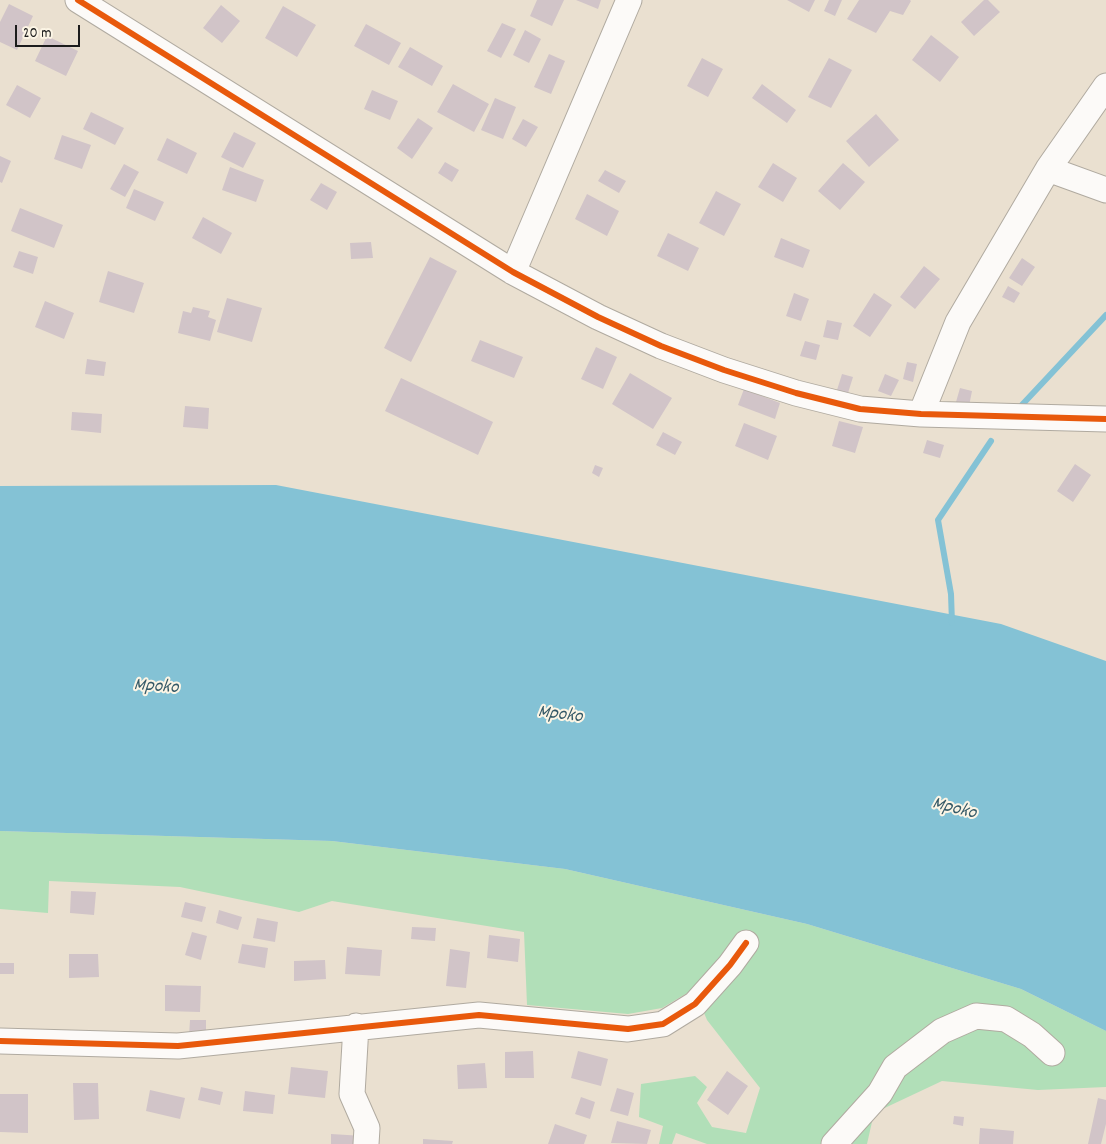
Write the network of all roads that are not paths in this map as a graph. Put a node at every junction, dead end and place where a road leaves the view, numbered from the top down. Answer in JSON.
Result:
{"nodes":[{"id":1,"x":78,"y":0,"type":"edge"},
{"id":2,"x":629,"y":0,"type":"edge"},
{"id":3,"x":1106,"y":86,"type":"edge"},
{"id":4,"x":1048,"y":169,"type":"junction"},
{"id":5,"x":1106,"y":190,"type":"edge"},
{"id":6,"x":513,"y":272,"type":"junction"},
{"id":7,"x":921,"y":414,"type":"junction"},
{"id":8,"x":1106,"y":419,"type":"edge"},
{"id":9,"x":746,"y":943,"type":"dead end"},
{"id":10,"x":356,"y":1026,"type":"junction"},
{"id":11,"x":0,"y":1041,"type":"edge"},
{"id":12,"x":1052,"y":1053,"type":"dead end"},
{"id":13,"x":366,"y":1144,"type":"edge"},
{"id":14,"x":834,"y":1144,"type":"edge"}],
"edges":[{"from":1,"to":6,"type":"street"},
{"from":2,"to":6,"type":"street"},
{"from":3,"to":4,"type":"street"},
{"from":4,"to":5,"type":"street"},
{"from":4,"to":7,"type":"street"},
{"from":6,"to":7,"type":"street"},
{"from":7,"to":8,"type":"street"},
{"from":9,"to":10,"type":"street"},
{"from":10,"to":11,"type":"street"},
{"from":10,"to":13,"type":"street"},
{"from":12,"to":14,"type":"street"}]}
